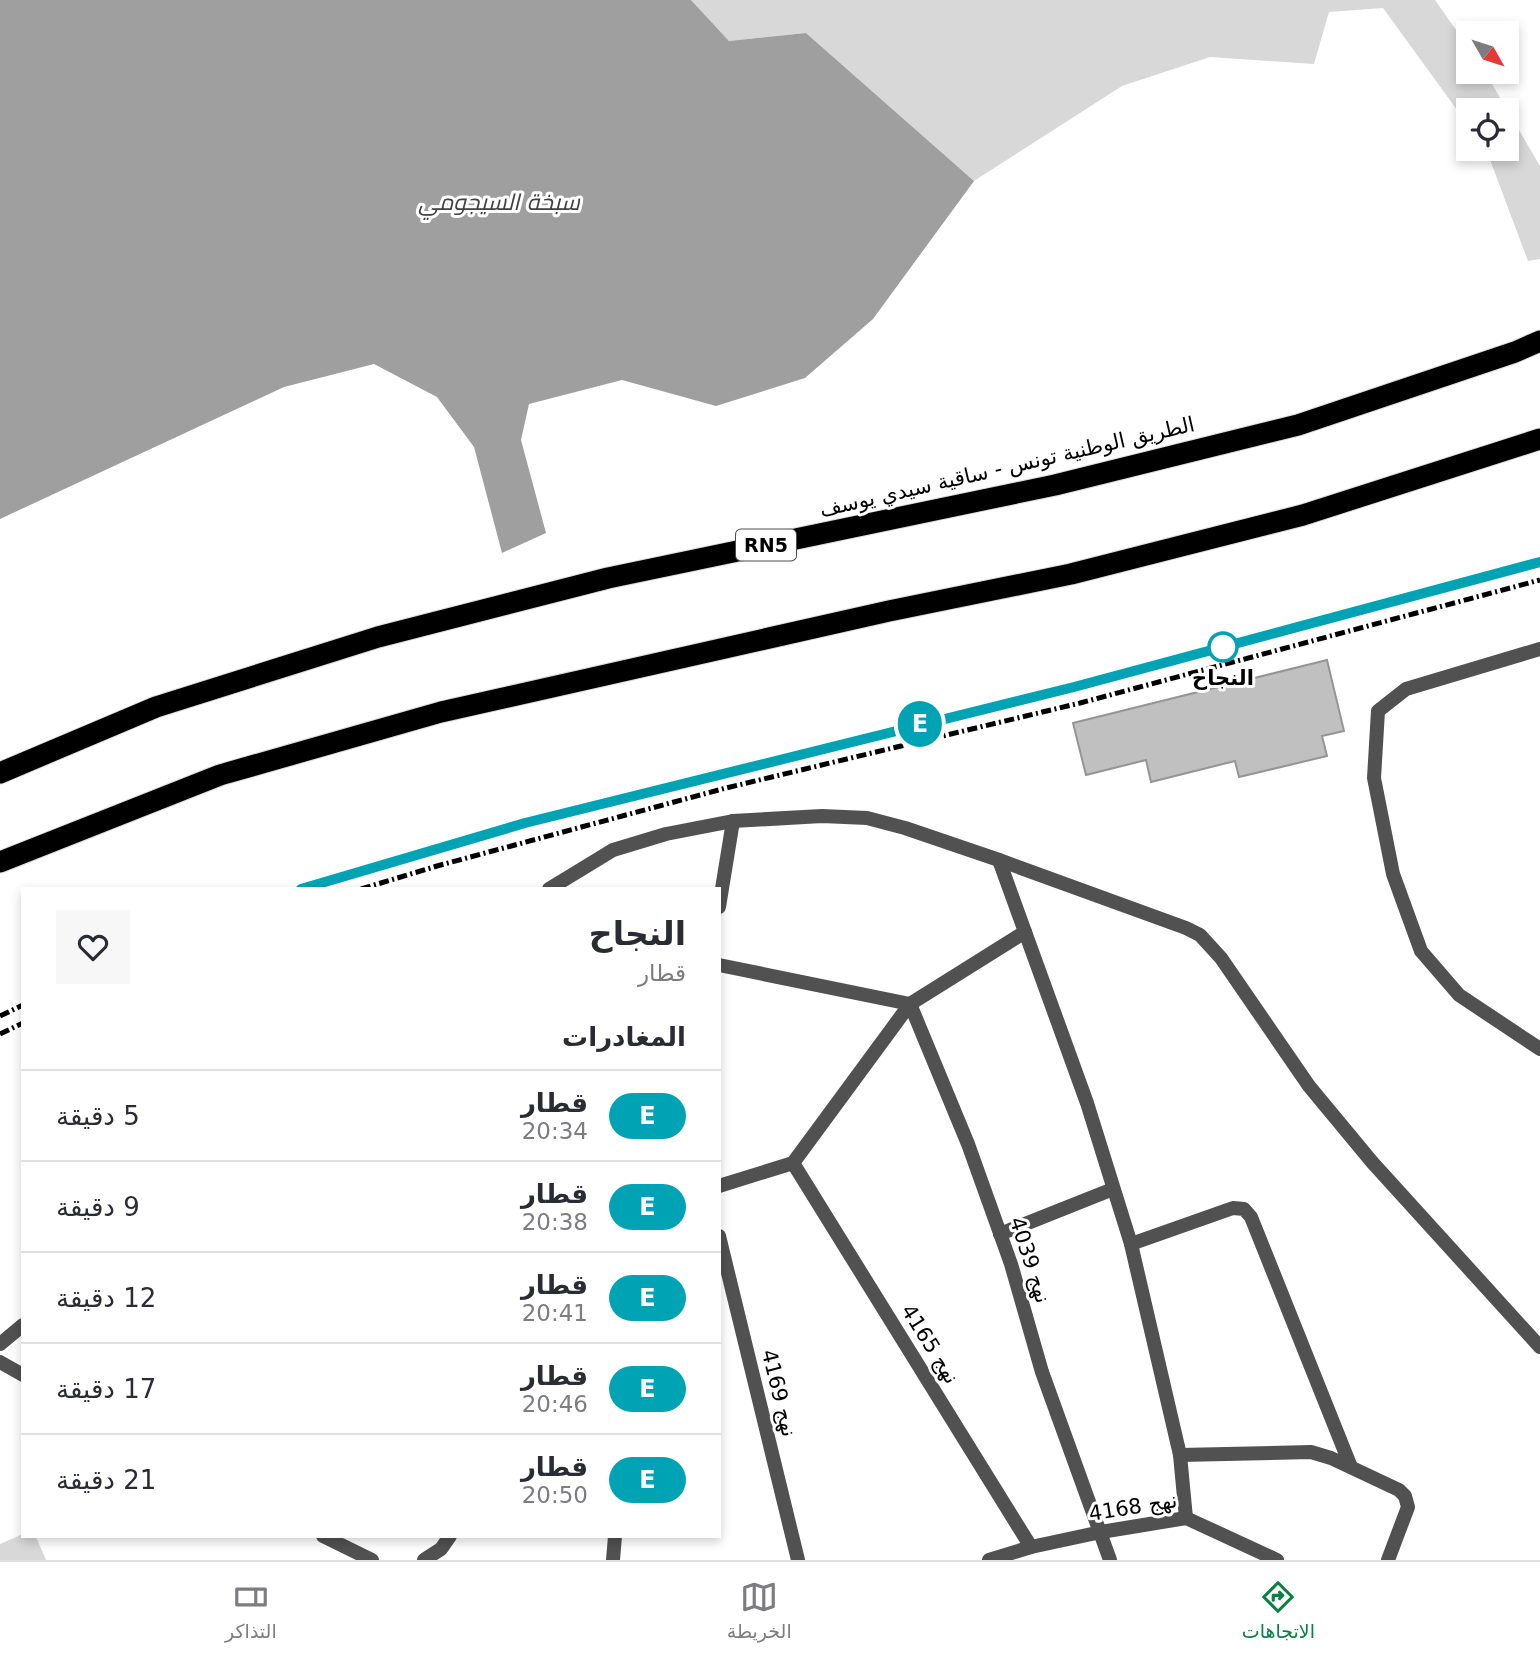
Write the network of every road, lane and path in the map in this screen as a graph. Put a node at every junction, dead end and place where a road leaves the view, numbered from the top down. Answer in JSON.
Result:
{"nodes":[{"id":1,"x":1540,"y":341,"type":"edge"},
{"id":2,"x":1540,"y":439,"type":"edge"},
{"id":3,"x":1540,"y":649,"type":"edge"},
{"id":4,"x":0,"y":773,"type":"edge"},
{"id":5,"x":733,"y":821,"type":"junction"},
{"id":6,"x":999,"y":860,"type":"junction"},
{"id":7,"x":0,"y":862,"type":"edge"},
{"id":8,"x":552,"y":887,"type":"edge"},
{"id":9,"x":721,"y":895,"type":"edge"},
{"id":10,"x":1025,"y":932,"type":"junction"},
{"id":11,"x":721,"y":965,"type":"edge"},
{"id":12,"x":909,"y":1004,"type":"junction"},
{"id":13,"x":1540,"y":1049,"type":"edge"},
{"id":14,"x":793,"y":1163,"type":"junction"},
{"id":15,"x":721,"y":1185,"type":"edge"},
{"id":16,"x":1114,"y":1189,"type":"junction"},
{"id":17,"x":1000,"y":1234,"type":"junction"},
{"id":18,"x":721,"y":1244,"type":"edge"},
{"id":19,"x":1131,"y":1244,"type":"junction"},
{"id":20,"x":21,"y":1327,"type":"edge"},
{"id":21,"x":1,"y":1344,"type":"edge"},
{"id":22,"x":1540,"y":1348,"type":"edge"},
{"id":23,"x":0,"y":1363,"type":"edge"},
{"id":24,"x":21,"y":1374,"type":"edge"},
{"id":25,"x":1180,"y":1455,"type":"junction"},
{"id":26,"x":1351,"y":1467,"type":"junction"},
{"id":27,"x":1186,"y":1518,"type":"junction"},
{"id":28,"x":1101,"y":1532,"type":"junction"},
{"id":29,"x":449,"y":1538,"type":"edge"},
{"id":30,"x":615,"y":1538,"type":"edge"},
{"id":31,"x":340,"y":1540,"type":"edge"},
{"id":32,"x":1031,"y":1547,"type":"junction"},
{"id":33,"x":372,"y":1560,"type":"edge"},
{"id":34,"x":424,"y":1560,"type":"edge"},
{"id":35,"x":613,"y":1560,"type":"edge"},
{"id":36,"x":798,"y":1560,"type":"edge"},
{"id":37,"x":989,"y":1560,"type":"edge"},
{"id":38,"x":1110,"y":1560,"type":"edge"},
{"id":39,"x":1277,"y":1560,"type":"edge"},
{"id":40,"x":1388,"y":1560,"type":"edge"}],
"edges":[{"from":1,"to":4,"type":"highway","name":"الطريق الوطنية تونس - ساقية سيدي يوسف","number":"RN5"},
{"from":2,"to":7,"type":"highway"},
{"from":3,"to":13,"type":"street"},
{"from":5,"to":6,"type":"street"},
{"from":5,"to":8,"type":"street"},
{"from":5,"to":9,"type":"street"},
{"from":6,"to":10,"type":"street"},
{"from":6,"to":22,"type":"street"},
{"from":10,"to":12,"type":"street"},
{"from":10,"to":16,"type":"street"},
{"from":11,"to":12,"type":"street"},
{"from":12,"to":14,"type":"street"},
{"from":12,"to":17,"type":"street","name":"نهج 4039"},
{"from":14,"to":15,"type":"street"},
{"from":14,"to":32,"type":"street","name":"نهج 4165"},
{"from":16,"to":17,"type":"street"},
{"from":16,"to":19,"type":"street"},
{"from":17,"to":28,"type":"street","name":"نهج 4039"},
{"from":18,"to":36,"type":"street","name":"نهج 4169"},
{"from":19,"to":25,"type":"street"},
{"from":19,"to":26,"type":"street"},
{"from":20,"to":21,"type":"street"},
{"from":23,"to":24,"type":"street"},
{"from":25,"to":26,"type":"street"},
{"from":25,"to":27,"type":"street"},
{"from":26,"to":40,"type":"street"},
{"from":27,"to":28,"type":"street","name":"نهج 4168"},
{"from":27,"to":39,"type":"street","name":"نهج 4168"},
{"from":28,"to":32,"type":"street","name":"نهج 4168"},
{"from":28,"to":38,"type":"street"},
{"from":29,"to":34,"type":"street"},
{"from":30,"to":35,"type":"street"},
{"from":31,"to":33,"type":"street"},
{"from":32,"to":37,"type":"street","name":"نهج 4168"}]}
